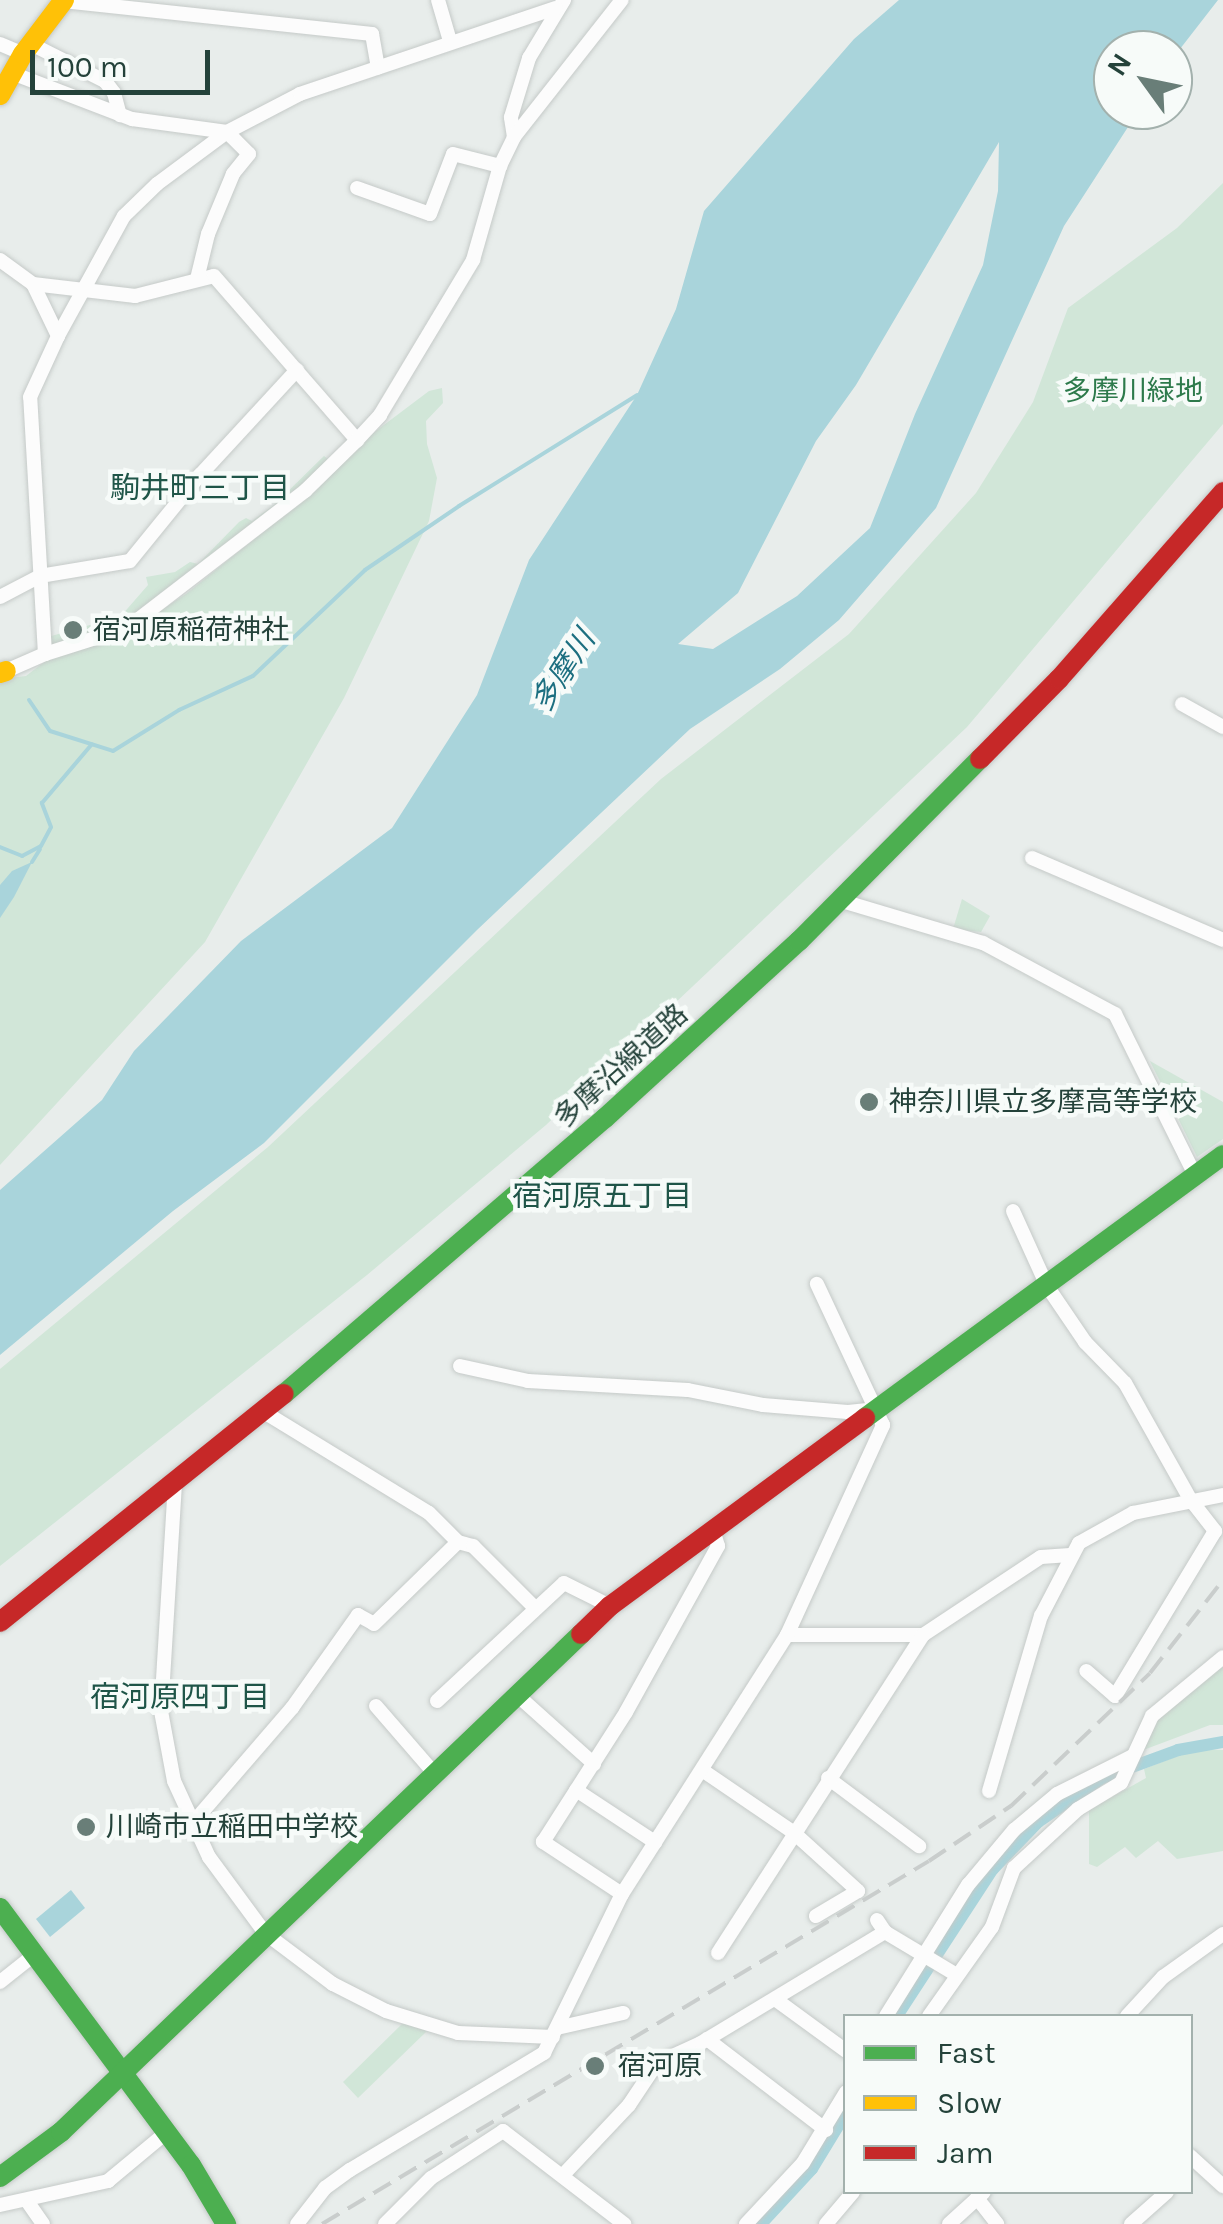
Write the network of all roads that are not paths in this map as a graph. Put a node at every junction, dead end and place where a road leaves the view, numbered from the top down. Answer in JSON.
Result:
{"nodes":[{"id":1,"x":63,"y":0,"type":"edge"},
{"id":2,"x":438,"y":0,"type":"edge"},
{"id":3,"x":622,"y":0,"type":"edge"},
{"id":4,"x":557,"y":3,"type":"edge"},
{"id":5,"x":450,"y":41,"type":"junction"},
{"id":6,"x":0,"y":44,"type":"edge"},
{"id":7,"x":27,"y":49,"type":"junction"},
{"id":8,"x":378,"y":68,"type":"junction"},
{"id":9,"x":12,"y":73,"type":"junction"},
{"id":10,"x":0,"y":95,"type":"edge"},
{"id":11,"x":120,"y":115,"type":"junction"},
{"id":12,"x":227,"y":132,"type":"junction"},
{"id":13,"x":514,"y":138,"type":"junction"},
{"id":14,"x":500,"y":166,"type":"junction"},
{"id":15,"x":357,"y":188,"type":"dead end"},
{"id":16,"x":0,"y":260,"type":"edge"},
{"id":17,"x":197,"y":279,"type":"junction"},
{"id":18,"x":33,"y":284,"type":"junction"},
{"id":19,"x":85,"y":292,"type":"junction"},
{"id":20,"x":58,"y":336,"type":"junction"},
{"id":21,"x":297,"y":370,"type":"junction"},
{"id":22,"x":357,"y":440,"type":"junction"},
{"id":23,"x":1223,"y":492,"type":"edge"},
{"id":24,"x":40,"y":576,"type":"junction"},
{"id":25,"x":0,"y":597,"type":"edge"},
{"id":26,"x":45,"y":654,"type":"junction"},
{"id":27,"x":3,"y":672,"type":"edge"},
{"id":28,"x":1182,"y":704,"type":"dead end"},
{"id":29,"x":1223,"y":727,"type":"edge"},
{"id":30,"x":1032,"y":858,"type":"dead end"},
{"id":31,"x":842,"y":901,"type":"junction"},
{"id":32,"x":1223,"y":940,"type":"edge"},
{"id":33,"x":1223,"y":1155,"type":"edge"},
{"id":34,"x":1195,"y":1175,"type":"junction"},
{"id":35,"x":1014,"y":1211,"type":"dead end"},
{"id":36,"x":817,"y":1284,"type":"dead end"},
{"id":37,"x":1047,"y":1286,"type":"junction"},
{"id":38,"x":460,"y":1366,"type":"dead end"},
{"id":39,"x":876,"y":1409,"type":"junction"},
{"id":40,"x":264,"y":1412,"type":"junction"},
{"id":41,"x":175,"y":1484,"type":"junction"},
{"id":42,"x":1223,"y":1494,"type":"edge"},
{"id":43,"x":1190,"y":1500,"type":"junction"},
{"id":44,"x":713,"y":1530,"type":"junction"},
{"id":45,"x":458,"y":1542,"type":"junction"},
{"id":46,"x":1070,"y":1555,"type":"junction"},
{"id":47,"x":610,"y":1606,"type":"junction"},
{"id":48,"x":534,"y":1607,"type":"junction"},
{"id":49,"x":0,"y":1622,"type":"edge"},
{"id":50,"x":922,"y":1635,"type":"junction"},
{"id":51,"x":787,"y":1636,"type":"junction"},
{"id":52,"x":1223,"y":1658,"type":"edge"},
{"id":53,"x":1086,"y":1671,"type":"dead end"},
{"id":54,"x":516,"y":1694,"type":"junction"},
{"id":55,"x":437,"y":1701,"type":"dead end"},
{"id":56,"x":376,"y":1706,"type":"dead end"},
{"id":57,"x":1130,"y":1759,"type":"junction"},
{"id":58,"x":594,"y":1764,"type":"junction"},
{"id":59,"x":702,"y":1770,"type":"junction"},
{"id":60,"x":434,"y":1773,"type":"junction"},
{"id":61,"x":828,"y":1778,"type":"junction"},
{"id":62,"x":576,"y":1790,"type":"junction"},
{"id":63,"x":989,"y":1791,"type":"dead end"},
{"id":64,"x":191,"y":1825,"type":"junction"},
{"id":65,"x":793,"y":1832,"type":"junction"},
{"id":66,"x":655,"y":1842,"type":"junction"},
{"id":67,"x":920,"y":1846,"type":"dead end"},
{"id":68,"x":622,"y":1894,"type":"junction"},
{"id":69,"x":0,"y":1908,"type":"edge"},
{"id":70,"x":816,"y":1916,"type":"dead end"},
{"id":71,"x":266,"y":1933,"type":"junction"},
{"id":72,"x":1223,"y":1934,"type":"edge"},
{"id":73,"x":1207,"y":1944,"type":"junction"},
{"id":74,"x":1223,"y":1952,"type":"edge"},
{"id":75,"x":718,"y":1953,"type":"dead end"},
{"id":76,"x":34,"y":1954,"type":"junction"},
{"id":77,"x":927,"y":1954,"type":"junction"},
{"id":78,"x":952,"y":1972,"type":"junction"},
{"id":79,"x":0,"y":1982,"type":"edge"},
{"id":80,"x":775,"y":1999,"type":"junction"},
{"id":81,"x":623,"y":2014,"type":"dead end"},
{"id":82,"x":887,"y":2014,"type":"edge"},
{"id":83,"x":929,"y":2014,"type":"edge"},
{"id":84,"x":1129,"y":2014,"type":"edge"},
{"id":85,"x":555,"y":2032,"type":"junction"},
{"id":86,"x":707,"y":2039,"type":"junction"},
{"id":87,"x":843,"y":2049,"type":"edge"},
{"id":88,"x":121,"y":2073,"type":"junction"},
{"id":89,"x":843,"y":2098,"type":"edge"},
{"id":90,"x":826,"y":2130,"type":"junction"},
{"id":91,"x":161,"y":2136,"type":"dead end"},
{"id":92,"x":1198,"y":2173,"type":"edge"},
{"id":93,"x":564,"y":2174,"type":"junction"},
{"id":94,"x":0,"y":2177,"type":"edge"},
{"id":95,"x":1223,"y":2186,"type":"edge"},
{"id":96,"x":851,"y":2194,"type":"edge"},
{"id":97,"x":1165,"y":2194,"type":"edge"},
{"id":98,"x":981,"y":2195,"type":"edge"},
{"id":99,"x":27,"y":2201,"type":"junction"},
{"id":100,"x":0,"y":2205,"type":"edge"},
{"id":101,"x":44,"y":2224,"type":"edge"},
{"id":102,"x":226,"y":2224,"type":"edge"},
{"id":103,"x":297,"y":2224,"type":"edge"},
{"id":104,"x":386,"y":2224,"type":"edge"},
{"id":105,"x":624,"y":2224,"type":"edge"},
{"id":106,"x":746,"y":2224,"type":"edge"},
{"id":107,"x":826,"y":2224,"type":"edge"},
{"id":108,"x":949,"y":2224,"type":"edge"},
{"id":109,"x":997,"y":2224,"type":"edge"},
{"id":110,"x":1131,"y":2224,"type":"edge"}],
"edges":[{"from":1,"to":7,"type":"street"},
{"from":1,"to":8,"type":"street"},
{"from":2,"to":5,"type":"street"},
{"from":3,"to":13,"type":"street"},
{"from":4,"to":5,"type":"street"},
{"from":4,"to":13,"type":"street"},
{"from":5,"to":8,"type":"street"},
{"from":6,"to":7,"type":"street"},
{"from":7,"to":9,"type":"street"},
{"from":7,"to":11,"type":"street"},
{"from":8,"to":12,"type":"street"},
{"from":9,"to":10,"type":"street"},
{"from":9,"to":11,"type":"street"},
{"from":11,"to":12,"type":"street"},
{"from":12,"to":17,"type":"street"},
{"from":12,"to":19,"type":"street"},
{"from":13,"to":14,"type":"street"},
{"from":14,"to":15,"type":"street"},
{"from":14,"to":22,"type":"street"},
{"from":16,"to":18,"type":"street"},
{"from":17,"to":19,"type":"street"},
{"from":17,"to":21,"type":"street"},
{"from":18,"to":19,"type":"street"},
{"from":18,"to":20,"type":"street"},
{"from":19,"to":20,"type":"street"},
{"from":20,"to":24,"type":"street"},
{"from":21,"to":22,"type":"street"},
{"from":21,"to":24,"type":"street"},
{"from":22,"to":26,"type":"street"},
{"from":23,"to":31,"type":"street","name":"多摩沿線道路"},
{"from":24,"to":25,"type":"street"},
{"from":24,"to":26,"type":"street"},
{"from":26,"to":27,"type":"street"},
{"from":28,"to":29,"type":"street"},
{"from":30,"to":32,"type":"street"},
{"from":31,"to":34,"type":"street"},
{"from":31,"to":40,"type":"street","name":"多摩沿線道路"},
{"from":33,"to":34,"type":"street"},
{"from":34,"to":37,"type":"street"},
{"from":35,"to":37,"type":"street"},
{"from":36,"to":39,"type":"street"},
{"from":37,"to":39,"type":"street"},
{"from":37,"to":43,"type":"street"},
{"from":38,"to":39,"type":"street"},
{"from":39,"to":44,"type":"street"},
{"from":39,"to":51,"type":"street"},
{"from":40,"to":41,"type":"street","name":"多摩沿線道路"},
{"from":40,"to":45,"type":"street"},
{"from":41,"to":49,"type":"street","name":"多摩沿線道路"},
{"from":41,"to":64,"type":"street"},
{"from":42,"to":43,"type":"street"},
{"from":43,"to":46,"type":"street"},
{"from":43,"to":53,"type":"street"},
{"from":44,"to":47,"type":"street"},
{"from":44,"to":58,"type":"street"},
{"from":45,"to":48,"type":"street"},
{"from":45,"to":64,"type":"street"},
{"from":46,"to":50,"type":"street"},
{"from":46,"to":63,"type":"street"},
{"from":47,"to":48,"type":"street"},
{"from":47,"to":54,"type":"street"},
{"from":48,"to":55,"type":"street"},
{"from":50,"to":51,"type":"street"},
{"from":50,"to":61,"type":"street"},
{"from":51,"to":59,"type":"street"},
{"from":52,"to":57,"type":"street"},
{"from":54,"to":58,"type":"street"},
{"from":54,"to":60,"type":"street"},
{"from":56,"to":60,"type":"street"},
{"from":57,"to":77,"type":"street"},
{"from":57,"to":78,"type":"street"},
{"from":58,"to":62,"type":"street"},
{"from":59,"to":65,"type":"street"},
{"from":59,"to":66,"type":"street"},
{"from":60,"to":71,"type":"street"},
{"from":61,"to":65,"type":"street"},
{"from":61,"to":67,"type":"street"},
{"from":62,"to":66,"type":"street"},
{"from":62,"to":68,"type":"street"},
{"from":64,"to":71,"type":"street"},
{"from":65,"to":70,"type":"street"},
{"from":65,"to":75,"type":"street"},
{"from":66,"to":68,"type":"street"},
{"from":68,"to":85,"type":"street"},
{"from":69,"to":76,"type":"street"},
{"from":71,"to":85,"type":"street"},
{"from":71,"to":88,"type":"street"},
{"from":72,"to":73,"type":"street"},
{"from":73,"to":74,"type":"street"},
{"from":73,"to":84,"type":"street"},
{"from":76,"to":79,"type":"street"},
{"from":76,"to":88,"type":"street"},
{"from":77,"to":78,"type":"street"},
{"from":77,"to":80,"type":"street"},
{"from":77,"to":82,"type":"street"},
{"from":78,"to":83,"type":"street"},
{"from":80,"to":86,"type":"street"},
{"from":80,"to":87,"type":"street"},
{"from":81,"to":85,"type":"street"},
{"from":85,"to":103,"type":"street"},
{"from":86,"to":90,"type":"street"},
{"from":86,"to":93,"type":"street"},
{"from":88,"to":94,"type":"street"},
{"from":88,"to":102,"type":"street"},
{"from":89,"to":90,"type":"street"},
{"from":90,"to":106,"type":"street"},
{"from":91,"to":99,"type":"street"},
{"from":92,"to":95,"type":"street"},
{"from":93,"to":104,"type":"street"},
{"from":93,"to":105,"type":"street"},
{"from":96,"to":107,"type":"street"},
{"from":97,"to":110,"type":"street"},
{"from":98,"to":108,"type":"street"},
{"from":98,"to":109,"type":"street"},
{"from":99,"to":100,"type":"street"},
{"from":99,"to":101,"type":"street"}]}
